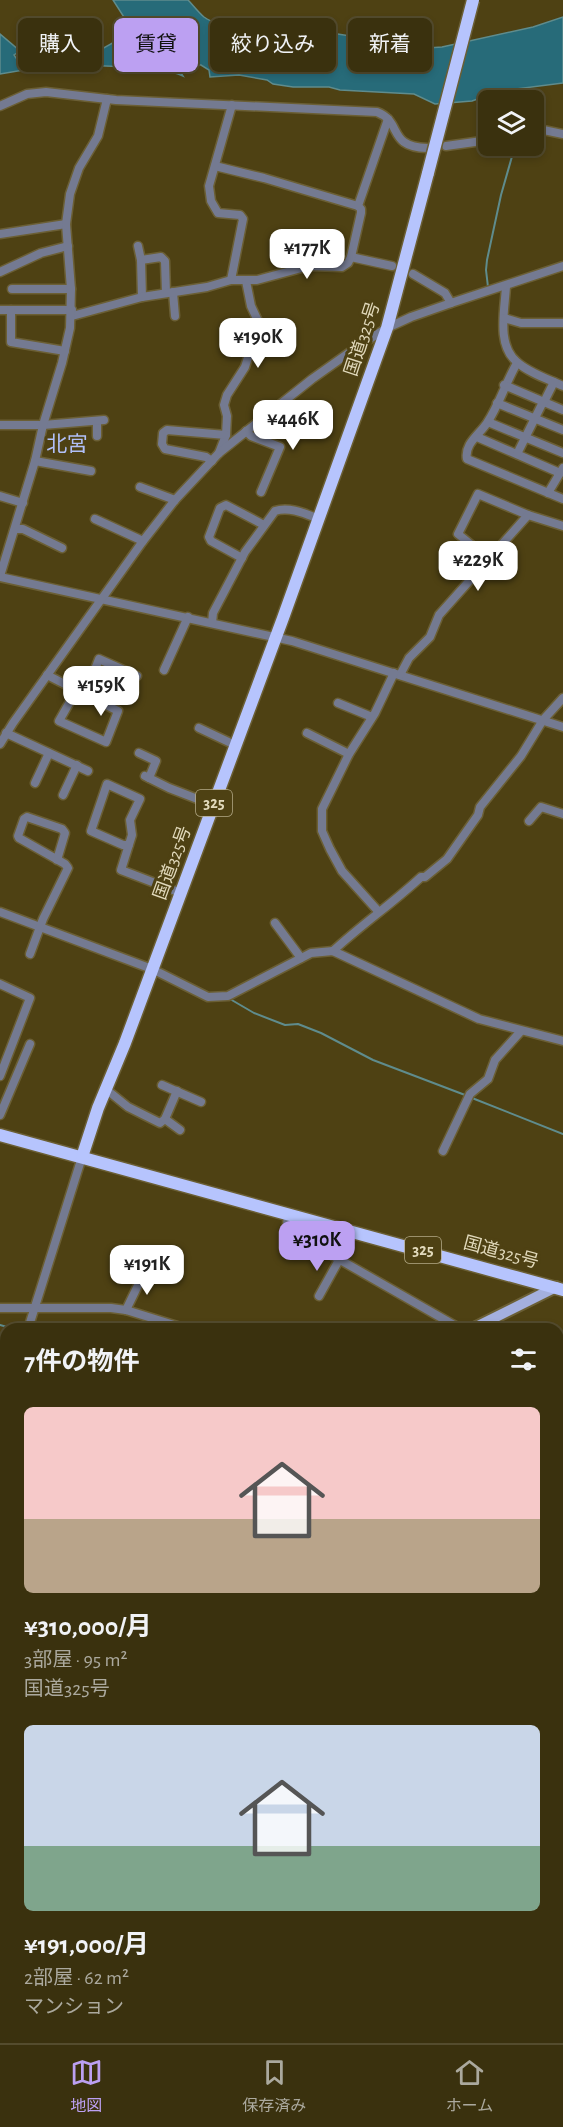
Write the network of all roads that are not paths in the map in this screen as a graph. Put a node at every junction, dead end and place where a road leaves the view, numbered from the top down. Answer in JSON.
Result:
{"nodes":[{"id":1,"x":473,"y":0,"type":"edge"},
{"id":2,"x":107,"y":99,"type":"junction"},
{"id":3,"x":232,"y":105,"type":"junction"},
{"id":4,"x":0,"y":106,"type":"edge"},
{"id":5,"x":388,"y":119,"type":"junction"},
{"id":6,"x":544,"y":130,"type":"edge"},
{"id":7,"x":563,"y":134,"type":"edge"},
{"id":8,"x":478,"y":142,"type":"edge"},
{"id":9,"x":446,"y":146,"type":"dead end"},
{"id":10,"x":427,"y":148,"type":"dead end"},
{"id":11,"x":215,"y":166,"type":"junction"},
{"id":12,"x":358,"y":206,"type":"junction"},
{"id":13,"x":66,"y":224,"type":"junction"},
{"id":14,"x":0,"y":234,"type":"edge"},
{"id":15,"x":68,"y":246,"type":"junction"},
{"id":16,"x":138,"y":246,"type":"dead end"},
{"id":17,"x":351,"y":257,"type":"junction"},
{"id":18,"x":141,"y":260,"type":"junction"},
{"id":19,"x":392,"y":266,"type":"dead end"},
{"id":20,"x":563,"y":266,"type":"edge"},
{"id":21,"x":0,"y":272,"type":"edge"},
{"id":22,"x":413,"y":274,"type":"dead end"},
{"id":23,"x":231,"y":280,"type":"junction"},
{"id":24,"x":246,"y":281,"type":"junction"},
{"id":25,"x":506,"y":286,"type":"junction"},
{"id":26,"x":71,"y":289,"type":"junction"},
{"id":27,"x":12,"y":290,"type":"dead end"},
{"id":28,"x":169,"y":293,"type":"junction"},
{"id":29,"x":142,"y":297,"type":"junction"},
{"id":30,"x":451,"y":303,"type":"junction"},
{"id":31,"x":0,"y":310,"type":"edge"},
{"id":32,"x":11,"y":310,"type":"junction"},
{"id":33,"x":72,"y":313,"type":"junction"},
{"id":34,"x":175,"y":316,"type":"dead end"},
{"id":35,"x":504,"y":318,"type":"junction"},
{"id":36,"x":563,"y":323,"type":"edge"},
{"id":37,"x":387,"y":328,"type":"junction"},
{"id":38,"x":65,"y":351,"type":"junction"},
{"id":39,"x":517,"y":363,"type":"junction"},
{"id":40,"x":554,"y":382,"type":"junction"},
{"id":41,"x":504,"y":385,"type":"junction"},
{"id":42,"x":563,"y":386,"type":"edge"},
{"id":43,"x":544,"y":402,"type":"junction"},
{"id":44,"x":497,"y":403,"type":"junction"},
{"id":45,"x":563,"y":410,"type":"edge"},
{"id":46,"x":536,"y":418,"type":"junction"},
{"id":47,"x":488,"y":422,"type":"junction"},
{"id":48,"x":0,"y":425,"type":"edge"},
{"id":49,"x":43,"y":425,"type":"junction"},
{"id":50,"x":563,"y":430,"type":"edge"},
{"id":51,"x":246,"y":431,"type":"junction"},
{"id":52,"x":226,"y":435,"type":"junction"},
{"id":53,"x":97,"y":436,"type":"dead end"},
{"id":54,"x":477,"y":437,"type":"junction"},
{"id":55,"x":525,"y":438,"type":"junction"},
{"id":56,"x":219,"y":453,"type":"junction"},
{"id":57,"x":563,"y":453,"type":"edge"},
{"id":58,"x":517,"y":454,"type":"junction"},
{"id":59,"x":35,"y":461,"type":"junction"},
{"id":60,"x":212,"y":461,"type":"junction"},
{"id":61,"x":562,"y":470,"type":"edge"},
{"id":62,"x":91,"y":471,"type":"dead end"},
{"id":63,"x":140,"y":487,"type":"dead end"},
{"id":64,"x":261,"y":492,"type":"dead end"},
{"id":65,"x":548,"y":493,"type":"junction"},
{"id":66,"x":0,"y":496,"type":"edge"},
{"id":67,"x":563,"y":499,"type":"edge"},
{"id":68,"x":175,"y":500,"type":"junction"},
{"id":69,"x":23,"y":503,"type":"junction"},
{"id":70,"x":528,"y":514,"type":"junction"},
{"id":71,"x":95,"y":519,"type":"dead end"},
{"id":72,"x":318,"y":519,"type":"junction"},
{"id":73,"x":264,"y":525,"type":"junction"},
{"id":74,"x":563,"y":526,"type":"edge"},
{"id":75,"x":15,"y":529,"type":"junction"},
{"id":76,"x":143,"y":541,"type":"junction"},
{"id":77,"x":62,"y":548,"type":"dead end"},
{"id":78,"x":242,"y":558,"type":"junction"},
{"id":79,"x":489,"y":559,"type":"junction"},
{"id":80,"x":0,"y":577,"type":"edge"},
{"id":81,"x":103,"y":599,"type":"junction"},
{"id":82,"x":188,"y":617,"type":"junction"},
{"id":83,"x":212,"y":623,"type":"junction"},
{"id":84,"x":275,"y":637,"type":"junction"},
{"id":85,"x":164,"y":670,"type":"dead end"},
{"id":86,"x":397,"y":674,"type":"junction"},
{"id":87,"x":47,"y":675,"type":"junction"},
{"id":88,"x":136,"y":676,"type":"dead end"},
{"id":89,"x":80,"y":693,"type":"junction"},
{"id":90,"x":563,"y":699,"type":"edge"},
{"id":91,"x":338,"y":704,"type":"dead end"},
{"id":92,"x":372,"y":717,"type":"junction"},
{"id":93,"x":543,"y":720,"type":"junction"},
{"id":94,"x":563,"y":727,"type":"edge"},
{"id":95,"x":199,"y":728,"type":"dead end"},
{"id":96,"x":6,"y":733,"type":"junction"},
{"id":97,"x":307,"y":733,"type":"dead end"},
{"id":98,"x":0,"y":744,"type":"edge"},
{"id":99,"x":236,"y":745,"type":"junction"},
{"id":100,"x":49,"y":753,"type":"junction"},
{"id":101,"x":139,"y":753,"type":"dead end"},
{"id":102,"x":349,"y":754,"type":"junction"},
{"id":103,"x":76,"y":765,"type":"junction"},
{"id":104,"x":88,"y":771,"type":"dead end"},
{"id":105,"x":35,"y":783,"type":"dead end"},
{"id":106,"x":63,"y":795,"type":"dead end"},
{"id":107,"x":213,"y":805,"type":"junction"},
{"id":108,"x":563,"y":814,"type":"edge"},
{"id":109,"x":529,"y":821,"type":"dead end"},
{"id":110,"x":129,"y":845,"type":"junction"},
{"id":111,"x":57,"y":860,"type":"junction"},
{"id":112,"x":181,"y":893,"type":"junction"},
{"id":113,"x":378,"y":911,"type":"junction"},
{"id":114,"x":0,"y":912,"type":"edge"},
{"id":115,"x":275,"y":923,"type":"dead end"},
{"id":116,"x":41,"y":926,"type":"junction"},
{"id":117,"x":333,"y":951,"type":"junction"},
{"id":118,"x":30,"y":954,"type":"dead end"},
{"id":119,"x":301,"y":958,"type":"junction"},
{"id":120,"x":152,"y":969,"type":"junction"},
{"id":121,"x":0,"y":984,"type":"edge"},
{"id":122,"x":521,"y":1031,"type":"junction"},
{"id":123,"x":563,"y":1041,"type":"edge"},
{"id":124,"x":30,"y":1044,"type":"dead end"},
{"id":125,"x":0,"y":1076,"type":"edge"},
{"id":126,"x":162,"y":1085,"type":"dead end"},
{"id":127,"x":107,"y":1090,"type":"junction"},
{"id":128,"x":177,"y":1092,"type":"junction"},
{"id":129,"x":201,"y":1102,"type":"dead end"},
{"id":130,"x":0,"y":1114,"type":"edge"},
{"id":131,"x":165,"y":1119,"type":"junction"},
{"id":132,"x":180,"y":1130,"type":"dead end"},
{"id":133,"x":0,"y":1135,"type":"edge"},
{"id":134,"x":443,"y":1151,"type":"dead end"},
{"id":135,"x":82,"y":1157,"type":"junction"},
{"id":136,"x":289,"y":1215,"type":"junction"},
{"id":137,"x":339,"y":1260,"type":"junction"},
{"id":138,"x":145,"y":1271,"type":"dead end"},
{"id":139,"x":561,"y":1287,"type":"edge"},
{"id":140,"x":319,"y":1296,"type":"dead end"},
{"id":141,"x":34,"y":1307,"type":"junction"},
{"id":142,"x":0,"y":1308,"type":"edge"},
{"id":143,"x":126,"y":1310,"type":"junction"},
{"id":144,"x":30,"y":1323,"type":"edge"},
{"id":145,"x":168,"y":1323,"type":"edge"},
{"id":146,"x":450,"y":1323,"type":"edge"},
{"id":147,"x":485,"y":1323,"type":"edge"}],
"edges":[{"from":1,"to":37,"type":"highway","name":"国道325号","number":"325","bridge":true},
{"from":2,"to":3,"type":"street"},
{"from":2,"to":4,"type":"street"},
{"from":2,"to":13,"type":"street"},
{"from":3,"to":5,"type":"street"},
{"from":3,"to":11,"type":"street"},
{"from":5,"to":10,"type":"street"},
{"from":5,"to":12,"type":"street"},
{"from":6,"to":7,"type":"street"},
{"from":8,"to":9,"type":"street"},
{"from":11,"to":12,"type":"street"},
{"from":11,"to":23,"type":"street"},
{"from":12,"to":17,"type":"street"},
{"from":13,"to":14,"type":"street"},
{"from":13,"to":15,"type":"street"},
{"from":15,"to":21,"type":"street"},
{"from":15,"to":26,"type":"street"},
{"from":16,"to":18,"type":"street"},
{"from":17,"to":19,"type":"street"},
{"from":17,"to":24,"type":"street"},
{"from":18,"to":28,"type":"street"},
{"from":18,"to":29,"type":"street"},
{"from":20,"to":25,"type":"street"},
{"from":22,"to":30,"type":"street"},
{"from":23,"to":24,"type":"street"},
{"from":23,"to":28,"type":"street"},
{"from":24,"to":52,"type":"street"},
{"from":25,"to":30,"type":"street"},
{"from":25,"to":35,"type":"street"},
{"from":26,"to":27,"type":"street"},
{"from":26,"to":33,"type":"street"},
{"from":28,"to":29,"type":"street"},
{"from":28,"to":34,"type":"street"},
{"from":29,"to":33,"type":"street"},
{"from":30,"to":37,"type":"street"},
{"from":31,"to":32,"type":"street"},
{"from":32,"to":33,"type":"street"},
{"from":32,"to":38,"type":"street"},
{"from":33,"to":38,"type":"street"},
{"from":35,"to":36,"type":"street"},
{"from":35,"to":39,"type":"street"},
{"from":37,"to":51,"type":"street"},
{"from":37,"to":72,"type":"highway","name":"国道325号","number":"325"},
{"from":38,"to":49,"type":"street"},
{"from":39,"to":40,"type":"street"},
{"from":39,"to":41,"type":"street"},
{"from":40,"to":42,"type":"street"},
{"from":40,"to":43,"type":"street"},
{"from":41,"to":43,"type":"street"},
{"from":41,"to":44,"type":"street"},
{"from":43,"to":45,"type":"street"},
{"from":43,"to":46,"type":"street"},
{"from":44,"to":46,"type":"street"},
{"from":44,"to":47,"type":"street"},
{"from":46,"to":50,"type":"street"},
{"from":46,"to":55,"type":"street"},
{"from":47,"to":54,"type":"street"},
{"from":47,"to":55,"type":"street"},
{"from":48,"to":49,"type":"street"},
{"from":49,"to":53,"type":"street"},
{"from":49,"to":59,"type":"street"},
{"from":51,"to":56,"type":"street"},
{"from":51,"to":64,"type":"street"},
{"from":52,"to":56,"type":"street"},
{"from":52,"to":60,"type":"street"},
{"from":54,"to":58,"type":"street"},
{"from":54,"to":65,"type":"street"},
{"from":55,"to":57,"type":"street"},
{"from":55,"to":58,"type":"street"},
{"from":56,"to":60,"type":"street"},
{"from":58,"to":61,"type":"street"},
{"from":59,"to":62,"type":"street"},
{"from":59,"to":69,"type":"street"},
{"from":60,"to":68,"type":"street"},
{"from":61,"to":65,"type":"street"},
{"from":63,"to":68,"type":"street"},
{"from":65,"to":67,"type":"street"},
{"from":66,"to":69,"type":"street"},
{"from":68,"to":76,"type":"street"},
{"from":69,"to":75,"type":"street"},
{"from":70,"to":74,"type":"street"},
{"from":70,"to":79,"type":"street"},
{"from":70,"to":79,"type":"street"},
{"from":71,"to":76,"type":"street"},
{"from":72,"to":73,"type":"street"},
{"from":72,"to":84,"type":"highway","name":"国道325号","number":"325"},
{"from":73,"to":78,"type":"street"},
{"from":73,"to":78,"type":"street"},
{"from":75,"to":77,"type":"street"},
{"from":75,"to":80,"type":"street"},
{"from":76,"to":81,"type":"street"},
{"from":78,"to":83,"type":"street"},
{"from":79,"to":86,"type":"street"},
{"from":80,"to":81,"type":"street"},
{"from":81,"to":82,"type":"street"},
{"from":81,"to":87,"type":"street"},
{"from":82,"to":83,"type":"street"},
{"from":82,"to":85,"type":"street"},
{"from":83,"to":84,"type":"street"},
{"from":84,"to":86,"type":"street"},
{"from":84,"to":99,"type":"highway","name":"国道325号","number":"325"},
{"from":86,"to":92,"type":"street"},
{"from":86,"to":93,"type":"street"},
{"from":87,"to":89,"type":"street"},
{"from":87,"to":96,"type":"street"},
{"from":88,"to":89,"type":"street"},
{"from":89,"to":89,"type":"street"},
{"from":90,"to":93,"type":"street"},
{"from":91,"to":92,"type":"street"},
{"from":92,"to":102,"type":"street"},
{"from":93,"to":94,"type":"street"},
{"from":93,"to":113,"type":"street"},
{"from":95,"to":99,"type":"street"},
{"from":96,"to":98,"type":"street"},
{"from":96,"to":100,"type":"street"},
{"from":97,"to":102,"type":"street"},
{"from":99,"to":107,"type":"highway","name":"国道325号","number":"325"},
{"from":100,"to":103,"type":"street"},
{"from":100,"to":105,"type":"street"},
{"from":101,"to":107,"type":"street"},
{"from":102,"to":113,"type":"street"},
{"from":103,"to":104,"type":"street"},
{"from":103,"to":106,"type":"street"},
{"from":107,"to":112,"type":"highway","name":"国道325号","number":"325"},
{"from":108,"to":109,"type":"street"},
{"from":110,"to":110,"type":"street"},
{"from":110,"to":112,"type":"street"},
{"from":111,"to":111,"type":"street"},
{"from":111,"to":116,"type":"street"},
{"from":112,"to":120,"type":"highway","name":"国道325号","number":"325"},
{"from":113,"to":117,"type":"street"},
{"from":114,"to":116,"type":"street"},
{"from":115,"to":119,"type":"street"},
{"from":116,"to":118,"type":"street"},
{"from":116,"to":120,"type":"street"},
{"from":117,"to":119,"type":"street"},
{"from":117,"to":122,"type":"street"},
{"from":119,"to":120,"type":"street"},
{"from":120,"to":127,"type":"highway","name":"国道325号","number":"325"},
{"from":121,"to":125,"type":"street"},
{"from":122,"to":123,"type":"street"},
{"from":122,"to":134,"type":"street"},
{"from":124,"to":130,"type":"street"},
{"from":126,"to":128,"type":"street"},
{"from":127,"to":131,"type":"street"},
{"from":127,"to":135,"type":"highway","name":"国道325号","number":"325"},
{"from":128,"to":129,"type":"street"},
{"from":128,"to":131,"type":"street"},
{"from":131,"to":132,"type":"street"},
{"from":133,"to":135,"type":"highway"},
{"from":135,"to":136,"type":"highway","name":"国道325号","number":"325"},
{"from":135,"to":141,"type":"street"},
{"from":136,"to":137,"type":"street"},
{"from":136,"to":139,"type":"highway","name":"国道325号","number":"325"},
{"from":137,"to":140,"type":"street"},
{"from":137,"to":146,"type":"street"},
{"from":138,"to":143,"type":"street"},
{"from":139,"to":147,"type":"main road"},
{"from":141,"to":142,"type":"street"},
{"from":141,"to":143,"type":"street"},
{"from":141,"to":144,"type":"street"},
{"from":143,"to":145,"type":"street"}]}
